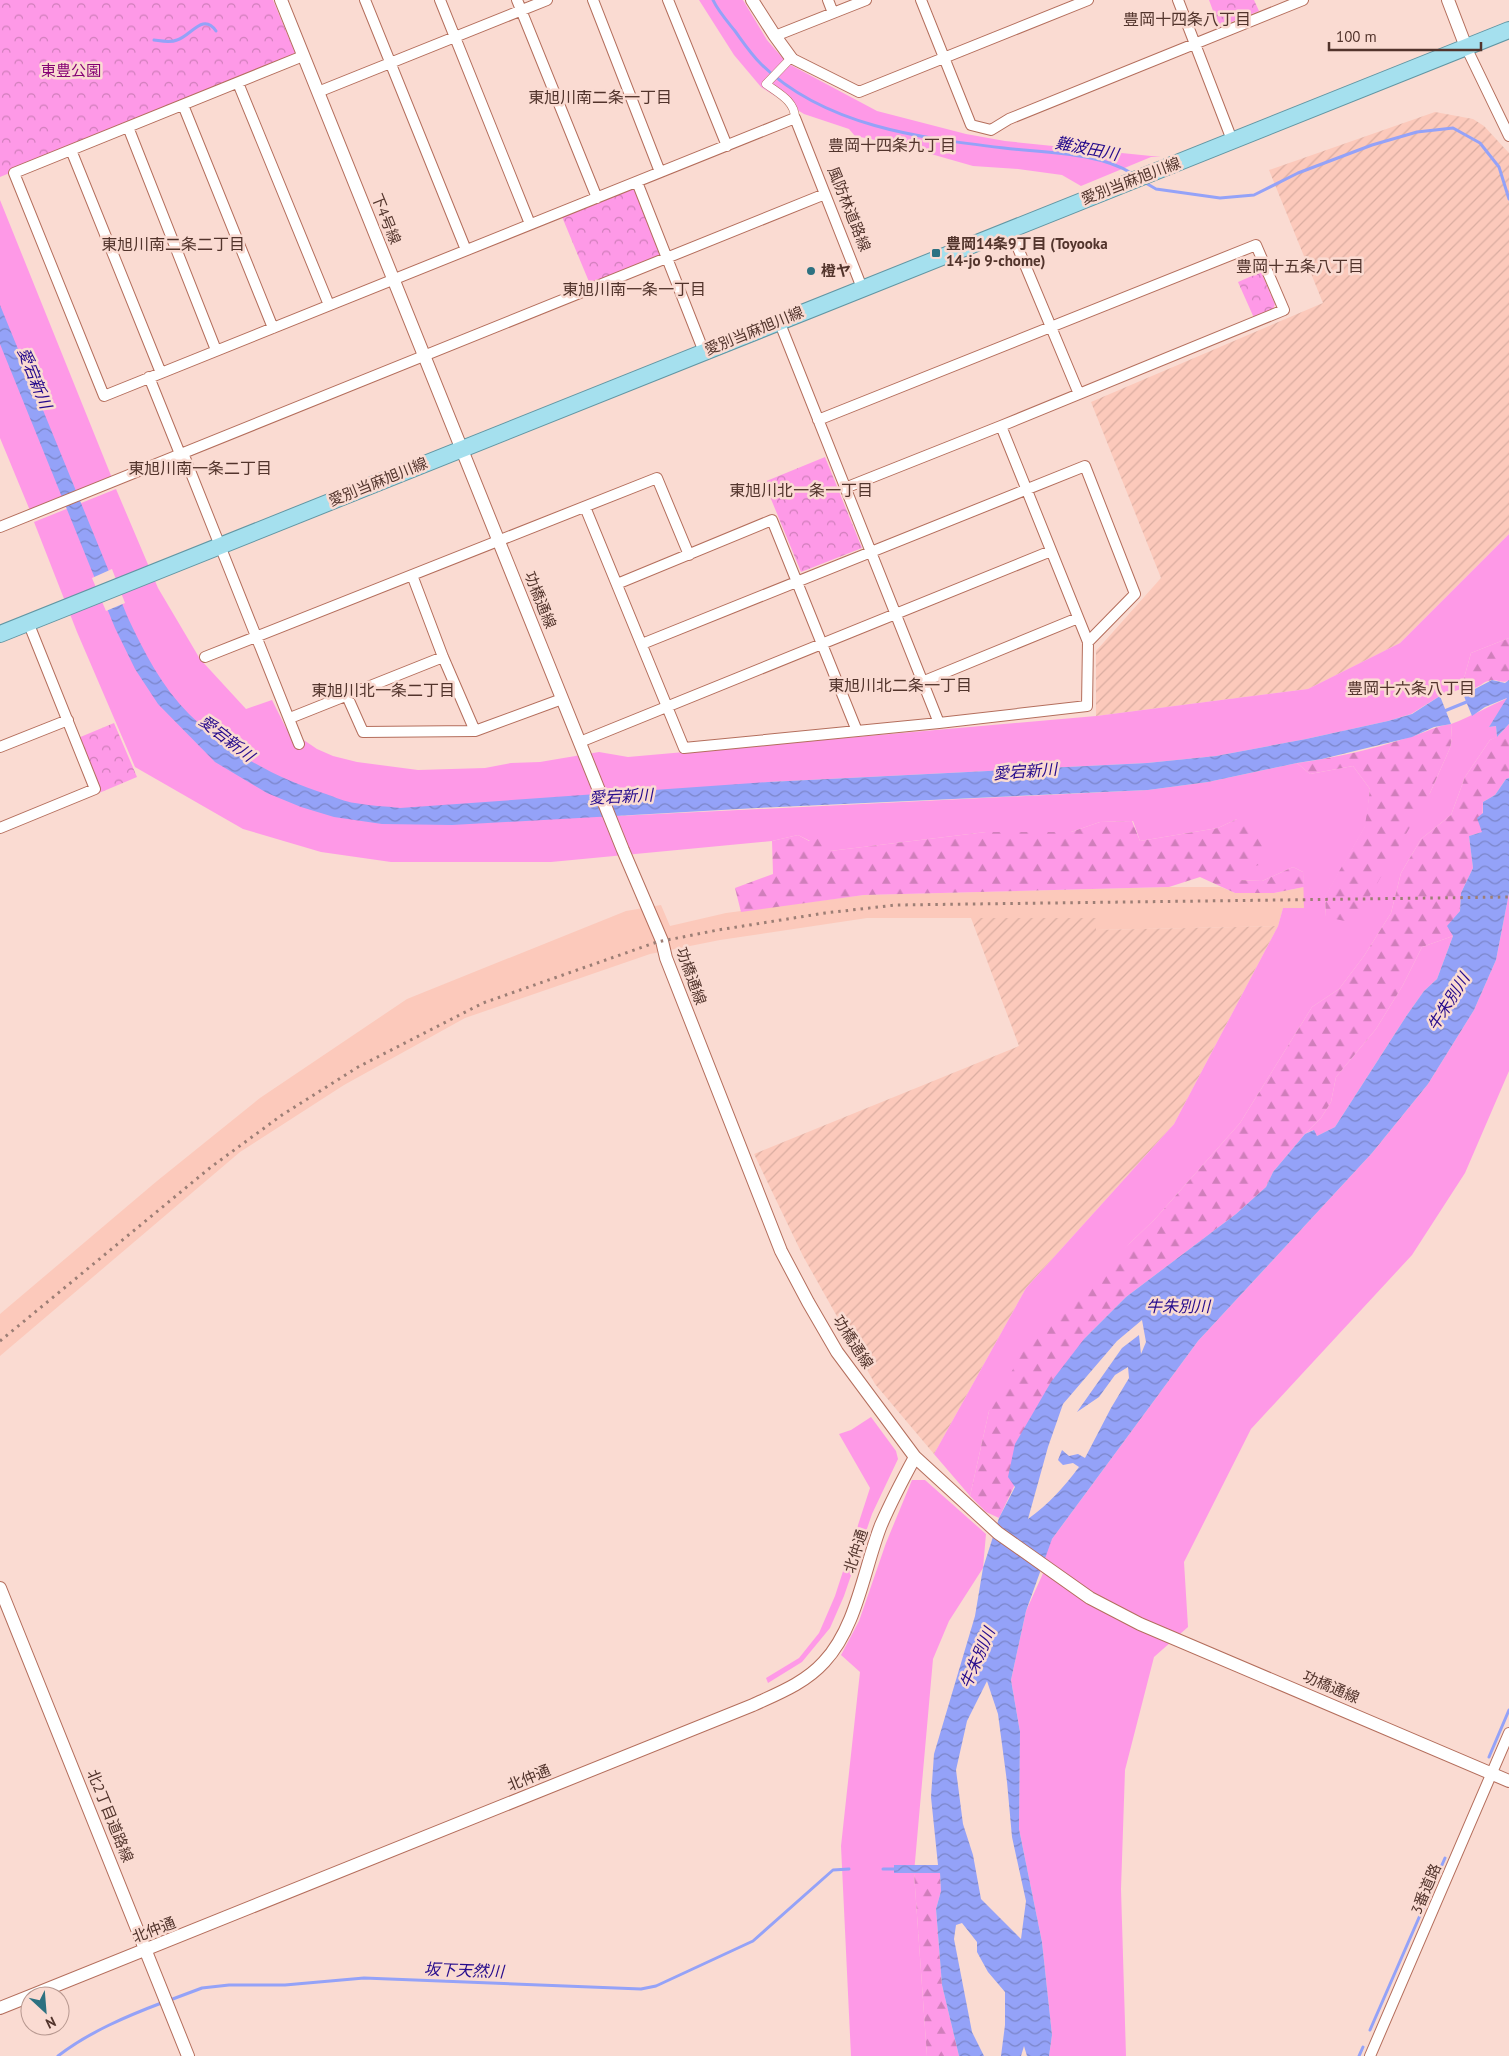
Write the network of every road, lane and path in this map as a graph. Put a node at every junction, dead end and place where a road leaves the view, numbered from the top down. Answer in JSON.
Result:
{"nodes":[{"id":1,"x":281,"y":0,"type":"edge"},
{"id":2,"x":365,"y":0,"type":"edge"},
{"id":3,"x":440,"y":0,"type":"edge"},
{"id":4,"x":517,"y":0,"type":"edge"},
{"id":5,"x":548,"y":0,"type":"edge"},
{"id":6,"x":593,"y":0,"type":"edge"},
{"id":7,"x":668,"y":0,"type":"edge"},
{"id":8,"x":752,"y":0,"type":"edge"},
{"id":9,"x":828,"y":0,"type":"edge"},
{"id":10,"x":866,"y":0,"type":"edge"},
{"id":11,"x":921,"y":0,"type":"edge"},
{"id":12,"x":1088,"y":0,"type":"edge"},
{"id":13,"x":1178,"y":0,"type":"edge"},
{"id":14,"x":1303,"y":0,"type":"edge"},
{"id":15,"x":1448,"y":0,"type":"edge"},
{"id":16,"x":521,"y":11,"type":"junction"},
{"id":17,"x":833,"y":13,"type":"junction"},
{"id":18,"x":1509,"y":30,"type":"edge"},
{"id":19,"x":775,"y":36,"type":"junction"},
{"id":20,"x":455,"y":38,"type":"junction"},
{"id":21,"x":1195,"y":44,"type":"junction"},
{"id":22,"x":1466,"y":47,"type":"junction"},
{"id":23,"x":304,"y":56,"type":"junction"},
{"id":24,"x":943,"y":58,"type":"junction"},
{"id":25,"x":788,"y":62,"type":"junction"},
{"id":26,"x":390,"y":63,"type":"junction"},
{"id":27,"x":238,"y":83,"type":"junction"},
{"id":28,"x":318,"y":92,"type":"junction"},
{"id":29,"x":183,"y":105,"type":"junction"},
{"id":30,"x":795,"y":118,"type":"junction"},
{"id":31,"x":1506,"y":125,"type":"edge"},
{"id":32,"x":128,"y":127,"type":"junction"},
{"id":33,"x":1509,"y":136,"type":"edge"},
{"id":34,"x":1232,"y":140,"type":"junction"},
{"id":35,"x":727,"y":146,"type":"junction"},
{"id":36,"x":70,"y":150,"type":"junction"},
{"id":37,"x":660,"y":172,"type":"junction"},
{"id":38,"x":637,"y":182,"type":"junction"},
{"id":39,"x":825,"y":194,"type":"junction"},
{"id":40,"x":597,"y":198,"type":"junction"},
{"id":41,"x":530,"y":224,"type":"junction"},
{"id":42,"x":1010,"y":229,"type":"junction"},
{"id":43,"x":466,"y":250,"type":"junction"},
{"id":44,"x":667,"y":258,"type":"junction"},
{"id":45,"x":393,"y":280,"type":"junction"},
{"id":46,"x":862,"y":288,"type":"junction"},
{"id":47,"x":329,"y":305,"type":"junction"},
{"id":48,"x":779,"y":321,"type":"junction"},
{"id":49,"x":1051,"y":327,"type":"junction"},
{"id":50,"x":273,"y":328,"type":"junction"},
{"id":51,"x":216,"y":350,"type":"junction"},
{"id":52,"x":704,"y":352,"type":"junction"},
{"id":53,"x":423,"y":356,"type":"junction"},
{"id":54,"x":161,"y":373,"type":"junction"},
{"id":55,"x":149,"y":377,"type":"junction"},
{"id":56,"x":1079,"y":394,"type":"junction"},
{"id":57,"x":818,"y":420,"type":"junction"},
{"id":58,"x":1001,"y":426,"type":"junction"},
{"id":59,"x":461,"y":449,"type":"junction"},
{"id":60,"x":182,"y":453,"type":"junction"},
{"id":61,"x":846,"y":488,"type":"junction"},
{"id":62,"x":1027,"y":489,"type":"junction"},
{"id":63,"x":585,"y":507,"type":"junction"},
{"id":64,"x":0,"y":527,"type":"edge"},
{"id":65,"x":498,"y":541,"type":"junction"},
{"id":66,"x":221,"y":544,"type":"junction"},
{"id":67,"x":1052,"y":551,"type":"junction"},
{"id":68,"x":871,"y":552,"type":"junction"},
{"id":69,"x":689,"y":555,"type":"junction"},
{"id":70,"x":412,"y":575,"type":"junction"},
{"id":71,"x":797,"y":581,"type":"junction"},
{"id":72,"x":617,"y":584,"type":"junction"},
{"id":73,"x":895,"y":614,"type":"junction"},
{"id":74,"x":1078,"y":618,"type":"junction"},
{"id":75,"x":28,"y":622,"type":"junction"},
{"id":76,"x":0,"y":634,"type":"edge"},
{"id":77,"x":256,"y":636,"type":"junction"},
{"id":78,"x":1088,"y":642,"type":"junction"},
{"id":79,"x":642,"y":644,"type":"junction"},
{"id":80,"x":822,"y":644,"type":"junction"},
{"id":81,"x":205,"y":657,"type":"dead end"},
{"id":82,"x":443,"y":657,"type":"junction"},
{"id":83,"x":922,"y":682,"type":"junction"},
{"id":84,"x":346,"y":696,"type":"junction"},
{"id":85,"x":562,"y":699,"type":"junction"},
{"id":86,"x":667,"y":707,"type":"junction"},
{"id":87,"x":290,"y":718,"type":"junction"},
{"id":88,"x":68,"y":720,"type":"junction"},
{"id":89,"x":938,"y":723,"type":"junction"},
{"id":90,"x":475,"y":731,"type":"junction"},
{"id":91,"x":857,"y":732,"type":"junction"},
{"id":92,"x":580,"y":742,"type":"junction"},
{"id":93,"x":299,"y":744,"type":"dead end"},
{"id":94,"x":0,"y":747,"type":"edge"},
{"id":95,"x":0,"y":828,"type":"edge"},
{"id":96,"x":915,"y":1457,"type":"junction"},
{"id":97,"x":0,"y":1588,"type":"edge"},
{"id":98,"x":1509,"y":1733,"type":"edge"},
{"id":99,"x":1492,"y":1773,"type":"junction"},
{"id":100,"x":1509,"y":1781,"type":"edge"},
{"id":101,"x":146,"y":1951,"type":"junction"},
{"id":102,"x":56,"y":1986,"type":"edge"},
{"id":103,"x":20,"y":2000,"type":"edge"},
{"id":104,"x":0,"y":2008,"type":"edge"},
{"id":105,"x":188,"y":2056,"type":"edge"},
{"id":106,"x":1370,"y":2056,"type":"edge"}],
"edges":[{"from":1,"to":23,"type":"street","name":"下4号線"},
{"from":2,"to":26,"type":"street"},
{"from":3,"to":20,"type":"street"},
{"from":4,"to":16,"type":"street"},
{"from":5,"to":16,"type":"street"},
{"from":6,"to":37,"type":"street"},
{"from":7,"to":35,"type":"street"},
{"from":8,"to":19,"type":"street"},
{"from":9,"to":17,"type":"street"},
{"from":10,"to":17,"type":"street"},
{"from":11,"to":24,"type":"street"},
{"from":12,"to":24,"type":"street"},
{"from":13,"to":21,"type":"street"},
{"from":14,"to":21,"type":"street"},
{"from":15,"to":22,"type":"street"},
{"from":16,"to":20,"type":"street"},
{"from":16,"to":40,"type":"street"},
{"from":17,"to":19,"type":"street"},
{"from":18,"to":22,"type":"main road","name":"愛別当麻旭川線"},
{"from":19,"to":25,"type":"street"},
{"from":20,"to":26,"type":"street"},
{"from":20,"to":41,"type":"street"},
{"from":21,"to":24,"type":"street"},
{"from":21,"to":34,"type":"street"},
{"from":22,"to":31,"type":"street"},
{"from":22,"to":34,"type":"main road","name":"愛別当麻旭川線"},
{"from":23,"to":27,"type":"street"},
{"from":23,"to":28,"type":"street","name":"下4号線"},
{"from":24,"to":25,"type":"street"},
{"from":25,"to":30,"type":"street","name":"風防林道路線"},
{"from":26,"to":28,"type":"street"},
{"from":26,"to":43,"type":"street"},
{"from":27,"to":29,"type":"street"},
{"from":27,"to":47,"type":"street"},
{"from":28,"to":45,"type":"street","name":"下4号線"},
{"from":29,"to":32,"type":"street"},
{"from":29,"to":50,"type":"street"},
{"from":30,"to":35,"type":"street"},
{"from":30,"to":39,"type":"street","name":"風防林道路線"},
{"from":31,"to":33,"type":"street"},
{"from":32,"to":36,"type":"street"},
{"from":32,"to":51,"type":"street"},
{"from":34,"to":42,"type":"main road","name":"愛別当麻旭川線"},
{"from":35,"to":37,"type":"street"},
{"from":36,"to":54,"type":"street"},
{"from":36,"to":55,"type":"street"},
{"from":37,"to":38,"type":"street"},
{"from":38,"to":40,"type":"street"},
{"from":38,"to":44,"type":"street"},
{"from":39,"to":44,"type":"street"},
{"from":39,"to":46,"type":"street","name":"風防林道路線"},
{"from":40,"to":41,"type":"street"},
{"from":41,"to":43,"type":"street"},
{"from":42,"to":46,"type":"main road","name":"愛別当麻旭川線"},
{"from":42,"to":49,"type":"street"},
{"from":43,"to":45,"type":"street"},
{"from":44,"to":52,"type":"street"},
{"from":44,"to":53,"type":"street"},
{"from":45,"to":47,"type":"street"},
{"from":45,"to":53,"type":"street","name":"下4号線"},
{"from":46,"to":48,"type":"main road","name":"愛別当麻旭川線"},
{"from":47,"to":50,"type":"street"},
{"from":48,"to":52,"type":"main road","name":"愛別当麻旭川線"},
{"from":48,"to":57,"type":"street"},
{"from":49,"to":56,"type":"street"},
{"from":49,"to":56,"type":"street"},
{"from":49,"to":57,"type":"street"},
{"from":50,"to":51,"type":"street"},
{"from":51,"to":54,"type":"street"},
{"from":52,"to":59,"type":"main road","name":"愛別当麻旭川線"},
{"from":53,"to":59,"type":"street","name":"下4号線"},
{"from":53,"to":60,"type":"street"},
{"from":54,"to":55,"type":"street"},
{"from":55,"to":60,"type":"street"},
{"from":56,"to":58,"type":"street"},
{"from":57,"to":61,"type":"street"},
{"from":58,"to":61,"type":"street"},
{"from":58,"to":62,"type":"street"},
{"from":59,"to":65,"type":"street","name":"功橋通線"},
{"from":59,"to":66,"type":"main road","name":"愛別当麻旭川線"},
{"from":60,"to":64,"type":"street"},
{"from":60,"to":66,"type":"street"},
{"from":61,"to":68,"type":"street"},
{"from":62,"to":67,"type":"street"},
{"from":62,"to":68,"type":"street"},
{"from":62,"to":78,"type":"street"},
{"from":63,"to":65,"type":"street"},
{"from":63,"to":69,"type":"street"},
{"from":63,"to":72,"type":"street"},
{"from":65,"to":70,"type":"street"},
{"from":65,"to":85,"type":"street","name":"功橋通線"},
{"from":66,"to":75,"type":"main road","name":"愛別当麻旭川線"},
{"from":66,"to":77,"type":"street"},
{"from":67,"to":73,"type":"street"},
{"from":67,"to":74,"type":"street"},
{"from":68,"to":71,"type":"street"},
{"from":68,"to":73,"type":"street"},
{"from":69,"to":71,"type":"street"},
{"from":69,"to":72,"type":"street"},
{"from":70,"to":77,"type":"street"},
{"from":70,"to":82,"type":"street"},
{"from":71,"to":79,"type":"street"},
{"from":71,"to":80,"type":"street"},
{"from":72,"to":79,"type":"street"},
{"from":73,"to":80,"type":"street"},
{"from":73,"to":83,"type":"street"},
{"from":74,"to":78,"type":"street"},
{"from":74,"to":83,"type":"street"},
{"from":75,"to":76,"type":"main road","name":"愛別当麻旭川線"},
{"from":75,"to":88,"type":"street"},
{"from":77,"to":81,"type":"street"},
{"from":77,"to":87,"type":"street"},
{"from":78,"to":89,"type":"street"},
{"from":79,"to":86,"type":"street"},
{"from":80,"to":86,"type":"street"},
{"from":80,"to":91,"type":"street"},
{"from":82,"to":84,"type":"street"},
{"from":82,"to":90,"type":"street"},
{"from":83,"to":89,"type":"street"},
{"from":84,"to":87,"type":"street"},
{"from":84,"to":90,"type":"street"},
{"from":85,"to":90,"type":"street"},
{"from":85,"to":92,"type":"street","name":"功橋通線"},
{"from":86,"to":91,"type":"street"},
{"from":86,"to":92,"type":"street"},
{"from":87,"to":93,"type":"street"},
{"from":88,"to":94,"type":"street"},
{"from":88,"to":95,"type":"street"},
{"from":89,"to":91,"type":"street"},
{"from":92,"to":96,"type":"street","name":"功橋通線"},
{"from":96,"to":99,"type":"street","name":"功橋通線"},
{"from":96,"to":101,"type":"street","name":"北仲通"},
{"from":97,"to":101,"type":"street","name":"北2丁目道路線"},
{"from":98,"to":99,"type":"street","name":"3番道路"},
{"from":99,"to":100,"type":"street","name":"功橋通線"},
{"from":99,"to":106,"type":"street","name":"3番道路"},
{"from":101,"to":102,"type":"street","name":"北仲通"},
{"from":101,"to":105,"type":"street","name":"北2丁目道路線"},
{"from":103,"to":104,"type":"street","name":"北仲通"}]}
